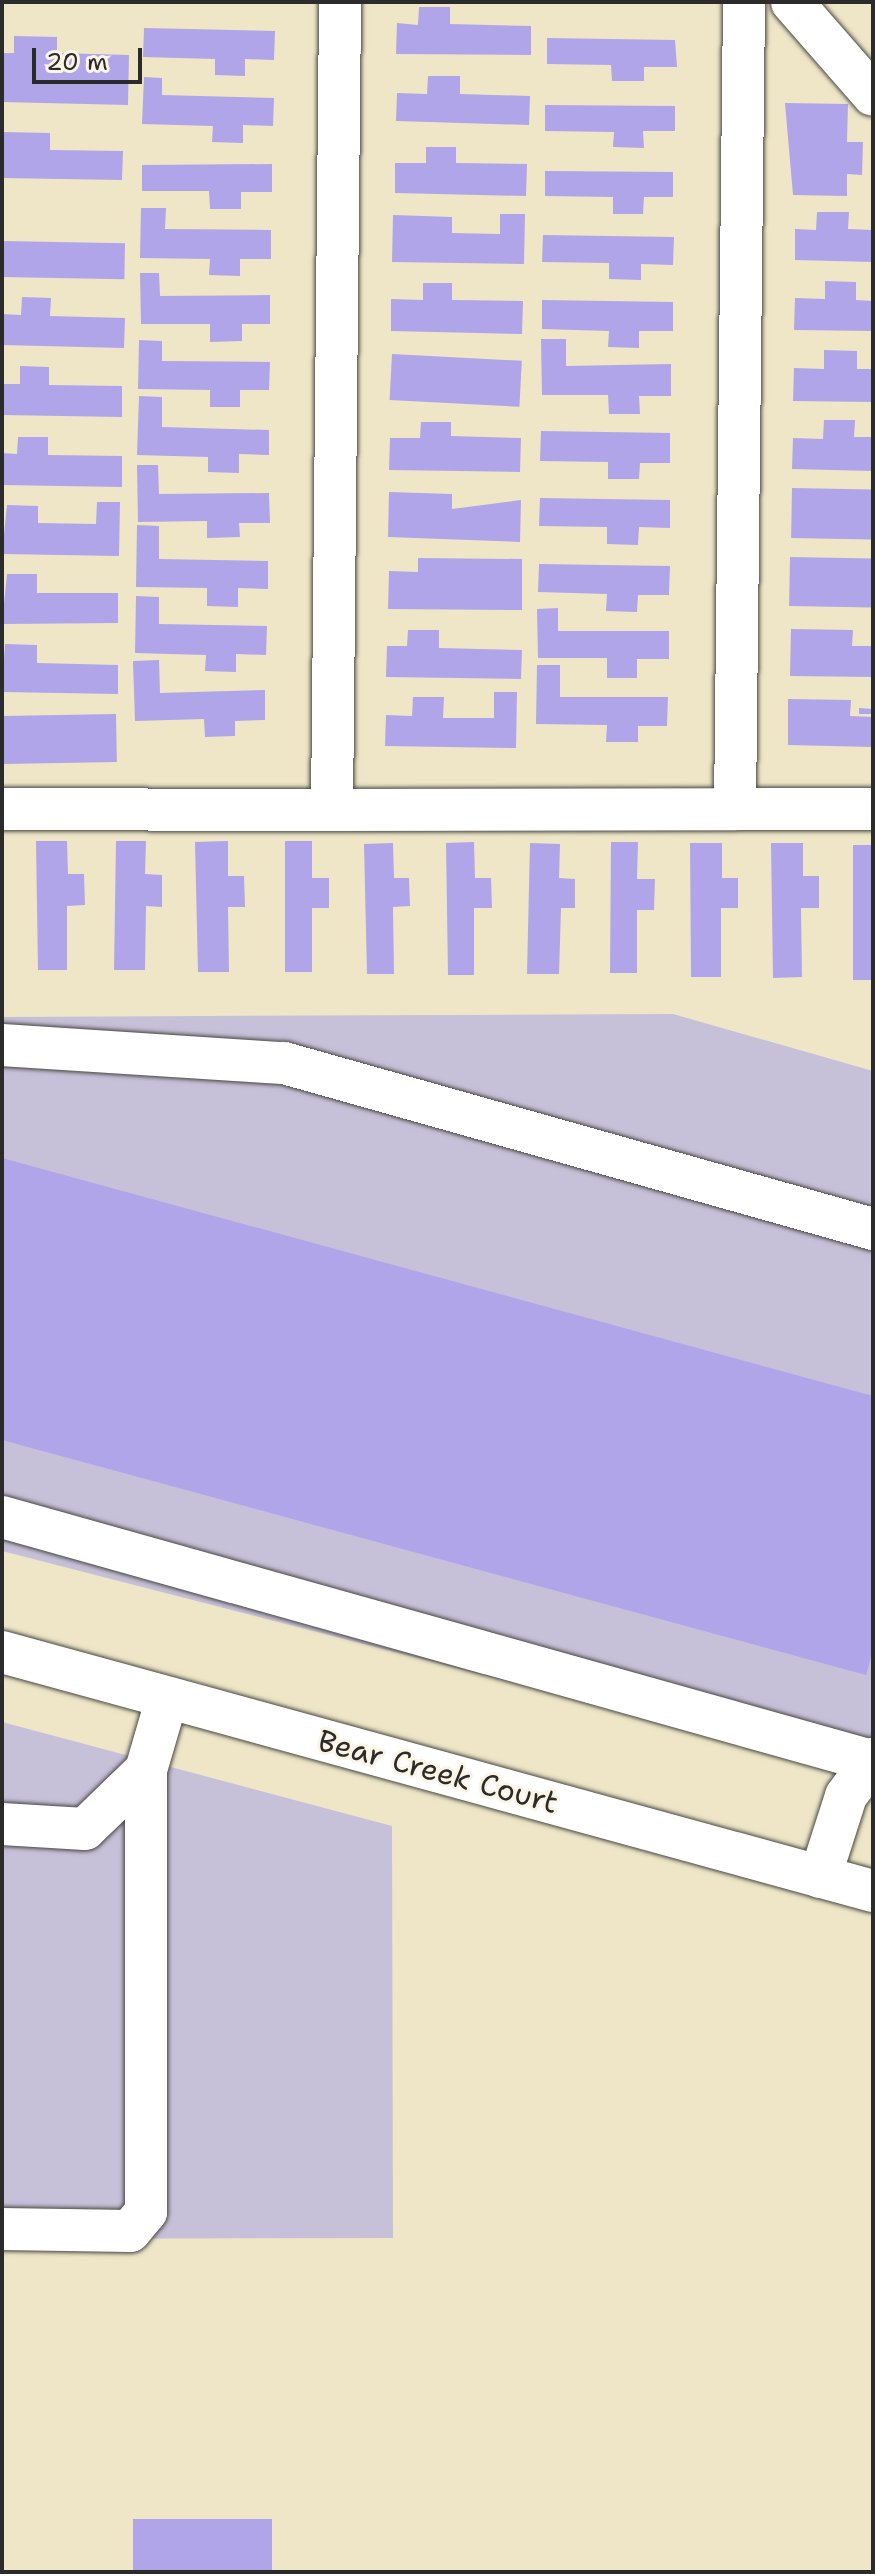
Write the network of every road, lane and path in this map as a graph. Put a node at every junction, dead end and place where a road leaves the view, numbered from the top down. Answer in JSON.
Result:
{"nodes":[{"id":1,"x":340,"y":2,"type":"edge"},
{"id":2,"x":744,"y":2,"type":"edge"},
{"id":3,"x":792,"y":2,"type":"edge"},
{"id":4,"x":873,"y":95,"type":"edge"},
{"id":5,"x":2,"y":809,"type":"edge"},
{"id":6,"x":735,"y":809,"type":"junction"},
{"id":7,"x":873,"y":809,"type":"edge"},
{"id":8,"x":332,"y":810,"type":"junction"},
{"id":9,"x":2,"y":1045,"type":"edge"},
{"id":10,"x":873,"y":1229,"type":"edge"},
{"id":11,"x":2,"y":1517,"type":"edge"},
{"id":12,"x":2,"y":1652,"type":"edge"},
{"id":13,"x":167,"y":1698,"type":"junction"},
{"id":14,"x":872,"y":1760,"type":"edge"},
{"id":15,"x":146,"y":1770,"type":"junction"},
{"id":16,"x":2,"y":1824,"type":"edge"},
{"id":17,"x":820,"y":1877,"type":"junction"},
{"id":18,"x":873,"y":1891,"type":"edge"},
{"id":19,"x":2,"y":2229,"type":"edge"}],
"edges":[{"from":1,"to":8,"type":"street"},
{"from":2,"to":6,"type":"street"},
{"from":3,"to":4,"type":"street"},
{"from":5,"to":8,"type":"street"},
{"from":6,"to":7,"type":"street"},
{"from":6,"to":8,"type":"street"},
{"from":9,"to":10,"type":"street"},
{"from":11,"to":14,"type":"street"},
{"from":12,"to":13,"type":"street","name":"Bear Creek Court"},
{"from":13,"to":15,"type":"street"},
{"from":13,"to":17,"type":"street","name":"Bear Creek Court"},
{"from":14,"to":17,"type":"street"},
{"from":15,"to":16,"type":"street"},
{"from":15,"to":19,"type":"street"},
{"from":17,"to":18,"type":"street","name":"Bear Creek Court"}]}
